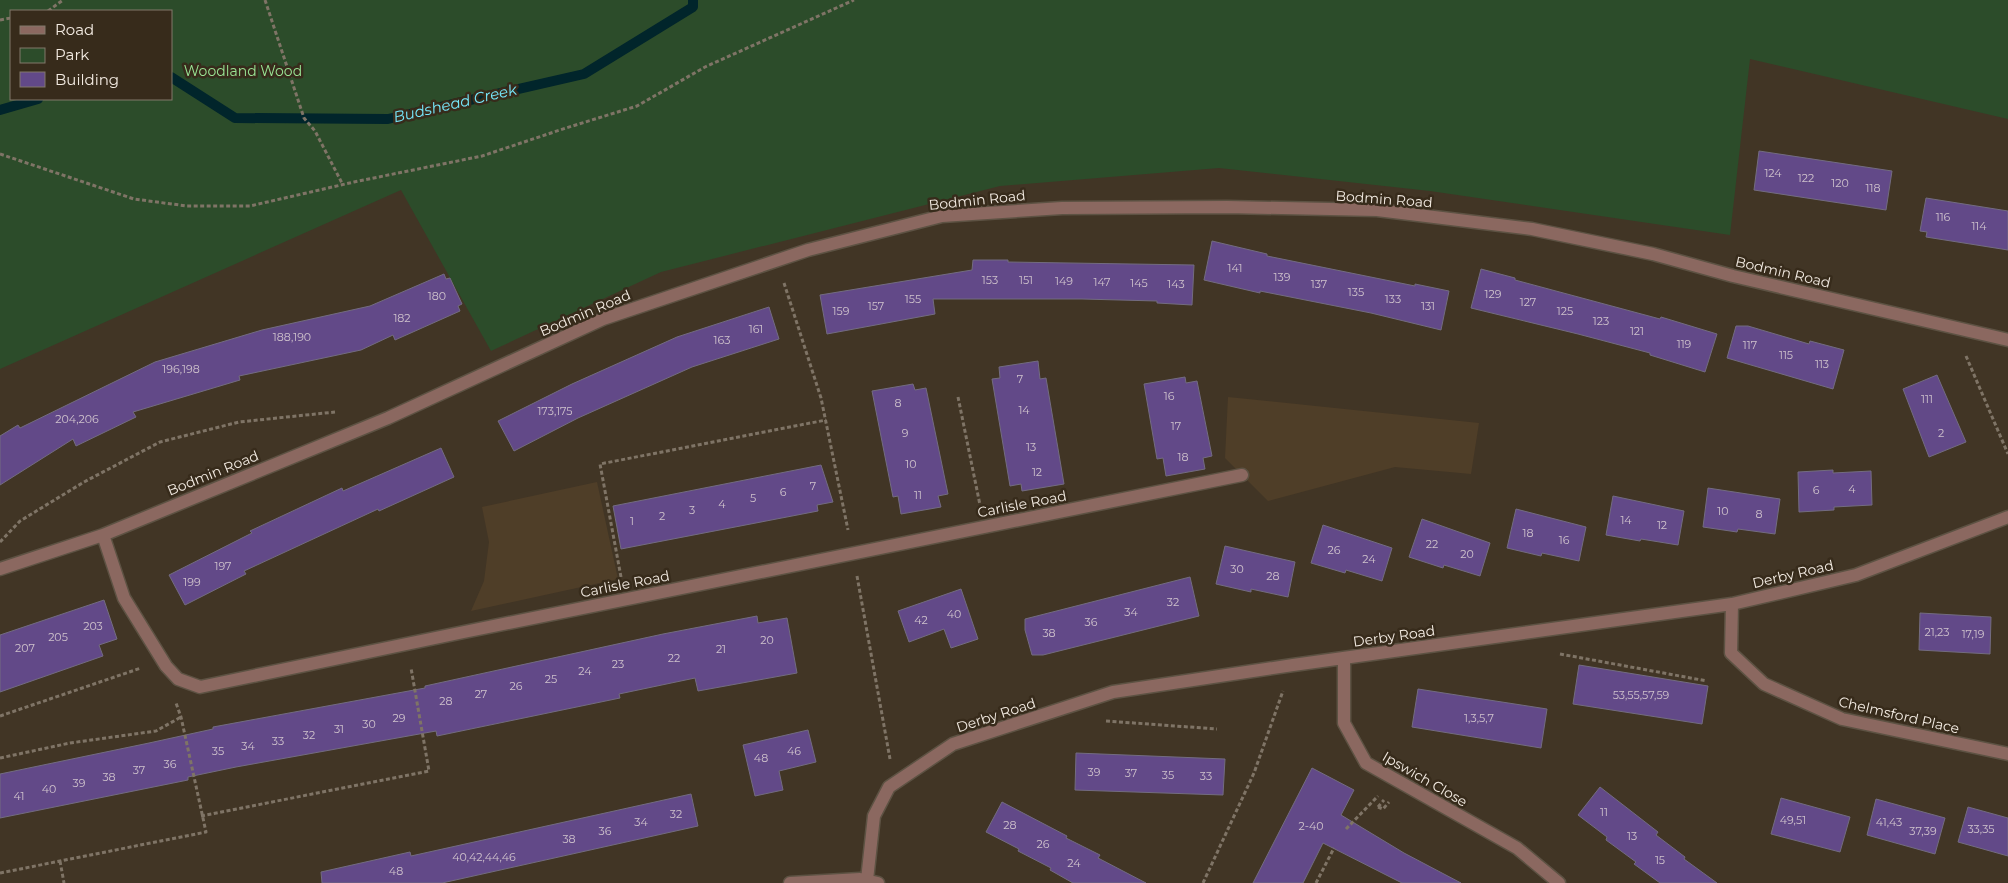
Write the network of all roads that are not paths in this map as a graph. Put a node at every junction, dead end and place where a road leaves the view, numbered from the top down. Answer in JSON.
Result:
{"nodes":[{"id":1,"x":2008,"y":340,"type":"edge"},
{"id":2,"x":1242,"y":475,"type":"dead end"},
{"id":3,"x":2008,"y":516,"type":"edge"},
{"id":4,"x":103,"y":535,"type":"junction"},
{"id":5,"x":0,"y":569,"type":"edge"},
{"id":6,"x":1732,"y":604,"type":"junction"},
{"id":7,"x":1344,"y":658,"type":"junction"},
{"id":8,"x":2008,"y":754,"type":"edge"},
{"id":9,"x":872,"y":882,"type":"edge"},
{"id":10,"x":790,"y":883,"type":"edge"},
{"id":11,"x":1559,"y":883,"type":"edge"}],
"edges":[{"from":1,"to":4,"type":"street","name":"Bodmin Road"},
{"from":2,"to":4,"type":"street","name":"Carlisle Road"},
{"from":3,"to":6,"type":"street","name":"Derby Road"},
{"from":4,"to":5,"type":"street","name":"Bodmin Road"},
{"from":6,"to":7,"type":"street","name":"Derby Road"},
{"from":6,"to":8,"type":"street","name":"Chelmsford Place"},
{"from":7,"to":9,"type":"street","name":"Derby Road"},
{"from":7,"to":11,"type":"street","name":"Ipswich Close"},
{"from":9,"to":10,"type":"street"}]}
